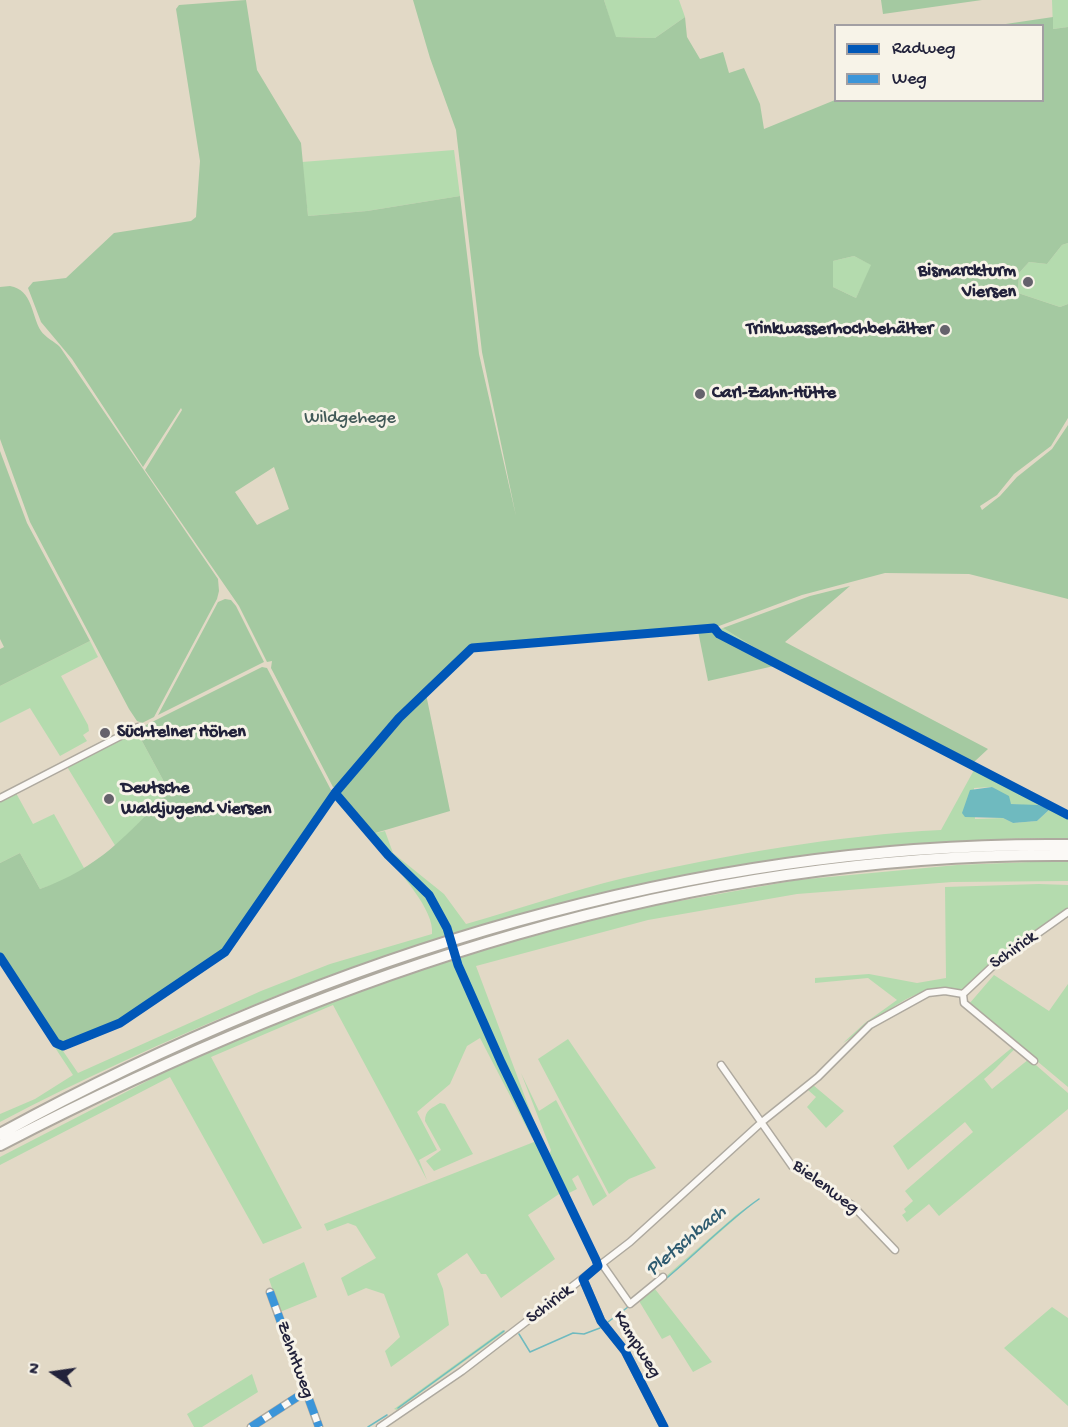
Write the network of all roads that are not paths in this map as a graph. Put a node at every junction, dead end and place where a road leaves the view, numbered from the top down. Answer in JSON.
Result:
{"nodes":[{"id":1,"x":138,"y":727,"type":"dead end"},
{"id":2,"x":0,"y":798,"type":"edge"},
{"id":3,"x":1068,"y":845,"type":"edge"},
{"id":4,"x":1068,"y":855,"type":"edge"},
{"id":5,"x":1068,"y":912,"type":"edge"},
{"id":6,"x":963,"y":994,"type":"junction"},
{"id":7,"x":1034,"y":1061,"type":"dead end"},
{"id":8,"x":721,"y":1065,"type":"dead end"},
{"id":9,"x":763,"y":1121,"type":"junction"},
{"id":10,"x":0,"y":1134,"type":"edge"},
{"id":11,"x":0,"y":1145,"type":"edge"},
{"id":12,"x":895,"y":1250,"type":"dead end"},
{"id":13,"x":602,"y":1264,"type":"junction"},
{"id":14,"x":663,"y":1277,"type":"dead end"},
{"id":15,"x":583,"y":1279,"type":"junction"},
{"id":16,"x":270,"y":1292,"type":"dead end"},
{"id":17,"x":305,"y":1392,"type":"junction"},
{"id":18,"x":251,"y":1427,"type":"edge"},
{"id":19,"x":319,"y":1427,"type":"edge"},
{"id":20,"x":380,"y":1427,"type":"edge"},
{"id":21,"x":663,"y":1427,"type":"edge"}],
"edges":[{"from":1,"to":2,"type":"street"},
{"from":3,"to":10,"type":"highway"},
{"from":4,"to":11,"type":"highway"},
{"from":5,"to":6,"type":"street","name":"Schirick"},
{"from":6,"to":7,"type":"street"},
{"from":6,"to":9,"type":"street","name":"Schirick"},
{"from":8,"to":9,"type":"street"},
{"from":9,"to":12,"type":"street","name":"Bielenweg"},
{"from":9,"to":13,"type":"street","name":"Schirick"},
{"from":13,"to":14,"type":"street","name":"Kampweg"},
{"from":13,"to":15,"type":"street","name":"Schirick"},
{"from":15,"to":20,"type":"street","name":"Schirick"},
{"from":15,"to":21,"type":"street","name":"Kampweg"},
{"from":16,"to":17,"type":"street","name":"Zehntweg"},
{"from":17,"to":18,"type":"street"},
{"from":17,"to":19,"type":"street","name":"Zehntweg"}]}
